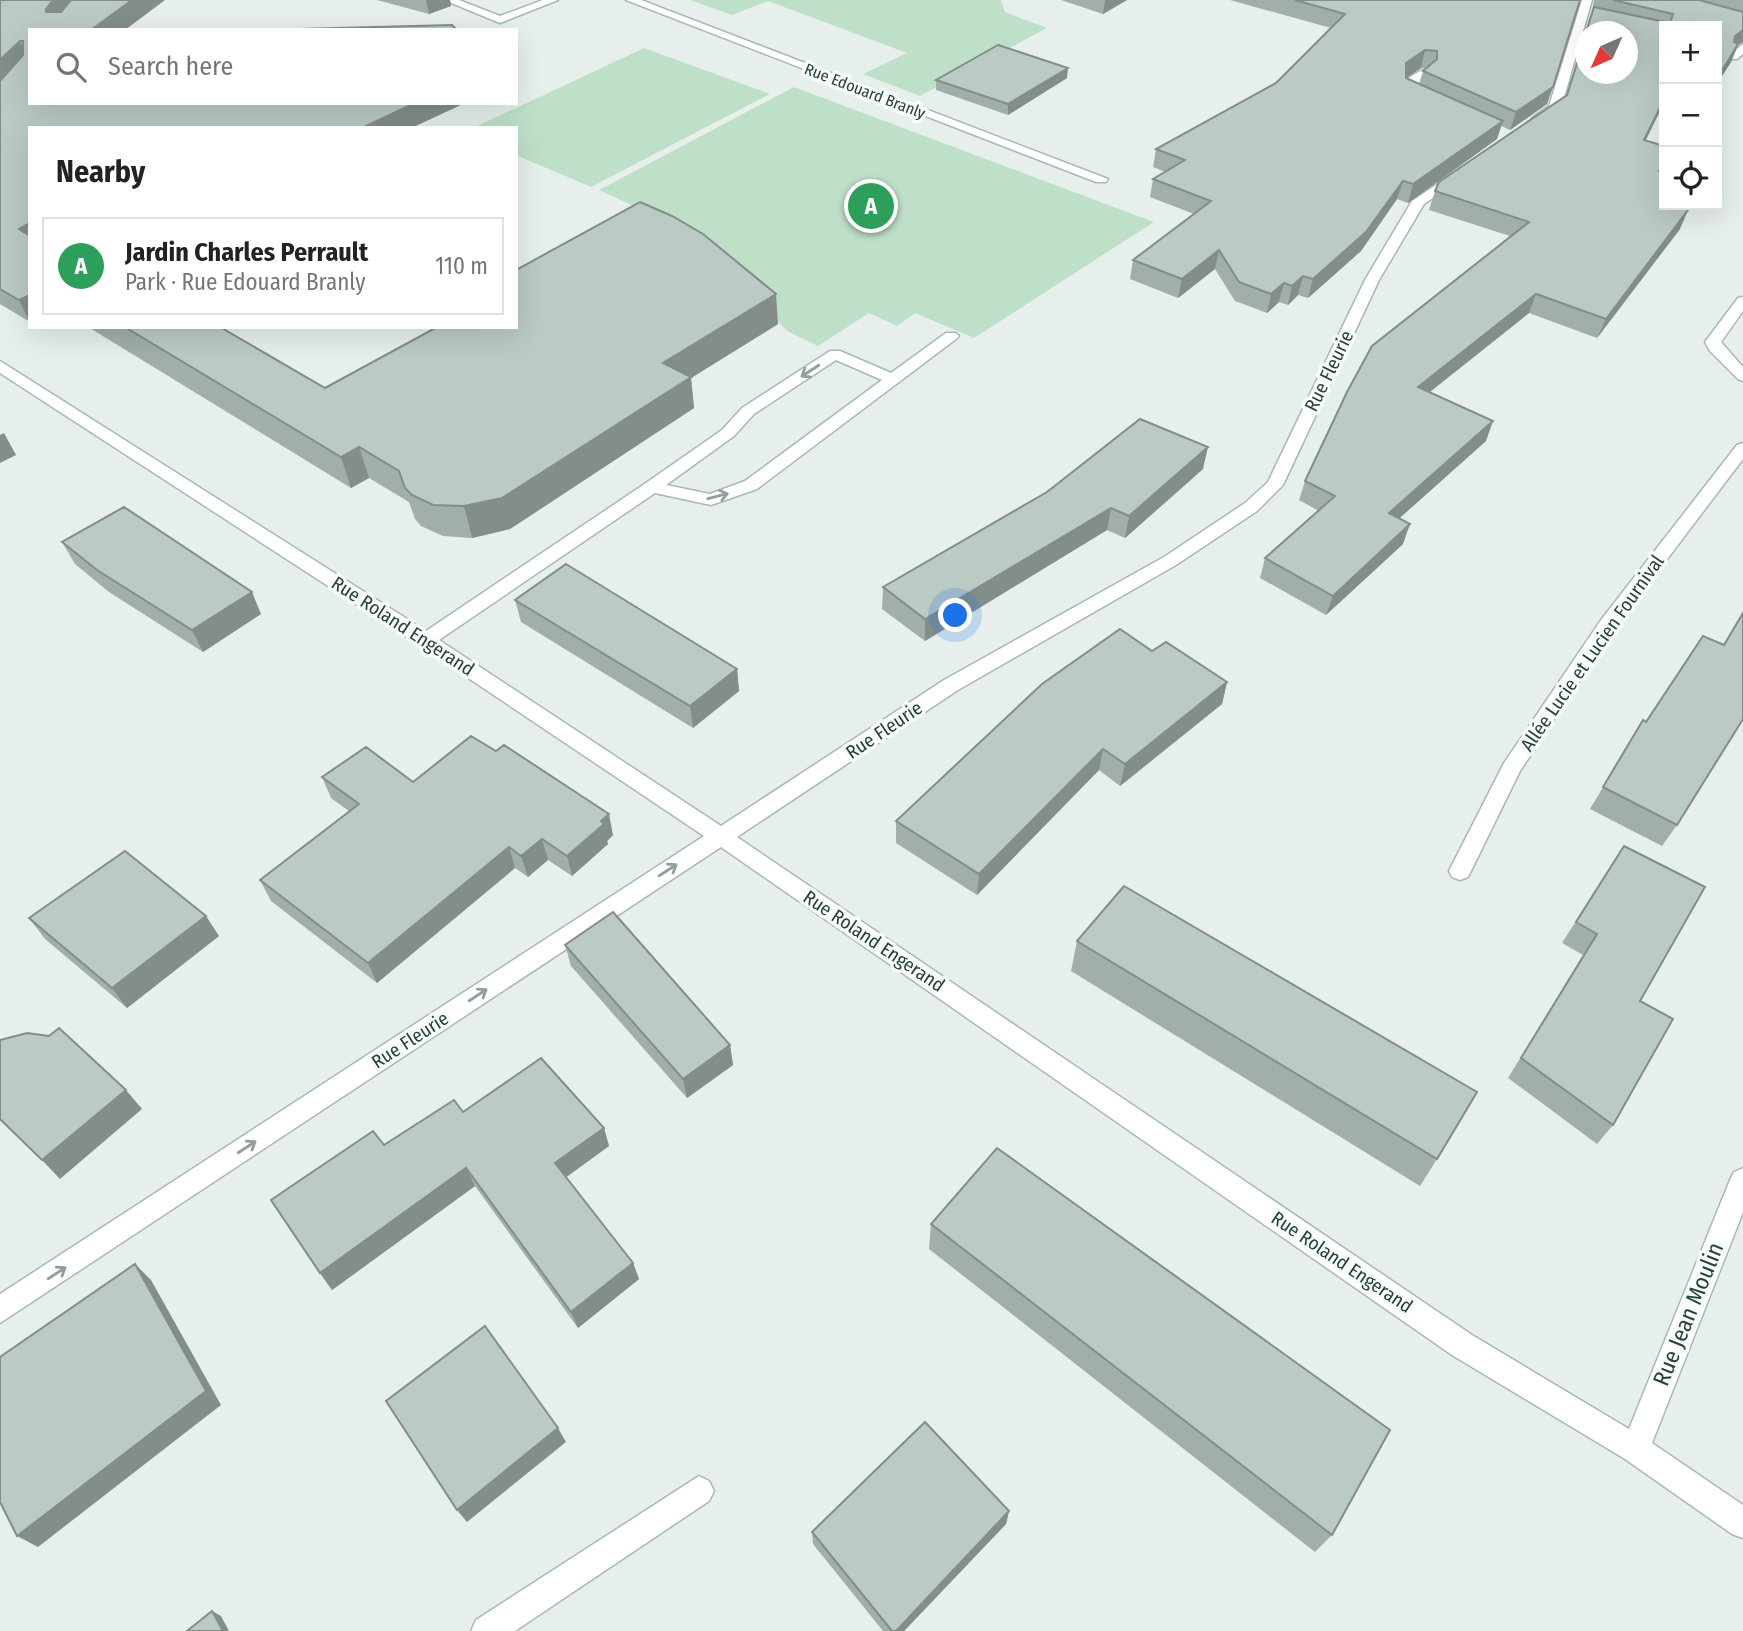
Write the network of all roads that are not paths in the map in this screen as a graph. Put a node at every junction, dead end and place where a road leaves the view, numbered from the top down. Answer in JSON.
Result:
{"nodes":[{"id":1,"x":449,"y":0,"type":"edge"},
{"id":2,"x":553,"y":0,"type":"edge"},
{"id":3,"x":631,"y":0,"type":"edge"},
{"id":4,"x":1587,"y":0,"type":"edge"},
{"id":5,"x":1743,"y":47,"type":"edge"},
{"id":6,"x":1734,"y":57,"type":"edge"},
{"id":7,"x":1426,"y":72,"type":"edge"},
{"id":8,"x":1430,"y":101,"type":"edge"},
{"id":9,"x":1522,"y":131,"type":"edge"},
{"id":10,"x":1477,"y":162,"type":"edge"},
{"id":11,"x":1101,"y":179,"type":"dead end"},
{"id":12,"x":1743,"y":301,"type":"edge"},
{"id":13,"x":951,"y":336,"type":"dead end"},
{"id":14,"x":0,"y":366,"type":"edge"},
{"id":15,"x":1743,"y":376,"type":"edge"},
{"id":16,"x":892,"y":379,"type":"junction"},
{"id":17,"x":1743,"y":449,"type":"edge"},
{"id":18,"x":652,"y":487,"type":"junction"},
{"id":19,"x":426,"y":640,"type":"junction"},
{"id":20,"x":720,"y":836,"type":"junction"},
{"id":21,"x":1460,"y":871,"type":"dead end"},
{"id":22,"x":1743,"y":1180,"type":"edge"},
{"id":23,"x":0,"y":1310,"type":"edge"},
{"id":24,"x":1635,"y":1449,"type":"junction"},
{"id":25,"x":699,"y":1491,"type":"dead end"},
{"id":26,"x":1743,"y":1523,"type":"edge"},
{"id":27,"x":487,"y":1631,"type":"edge"}],
"edges":[{"from":1,"to":2,"type":"street"},
{"from":3,"to":11,"type":"street","name":"Rue Edouard Branly"},
{"from":4,"to":9,"type":"street"},
{"from":5,"to":6,"type":"street"},
{"from":7,"to":8,"type":"street"},
{"from":10,"to":20,"type":"street","name":"Rue Fleurie"},
{"from":12,"to":15,"type":"street"},
{"from":13,"to":16,"type":"street"},
{"from":14,"to":19,"type":"street","name":"Rue Roland Engerand"},
{"from":18,"to":16,"type":"street","one_way":true},
{"from":16,"to":18,"type":"street","one_way":true},
{"from":17,"to":21,"type":"street","name":"Allée Lucie et Lucien Fournival"},
{"from":18,"to":19,"type":"street"},
{"from":19,"to":20,"type":"street","name":"Rue Roland Engerand"},
{"from":23,"to":20,"type":"street","name":"Rue Fleurie","one_way":true},
{"from":20,"to":24,"type":"street","name":"Rue Roland Engerand"},
{"from":22,"to":24,"type":"street","name":"Rue Jean Moulin"},
{"from":24,"to":26,"type":"street","name":"Rue Roland Engerand"},
{"from":25,"to":27,"type":"street"}]}
